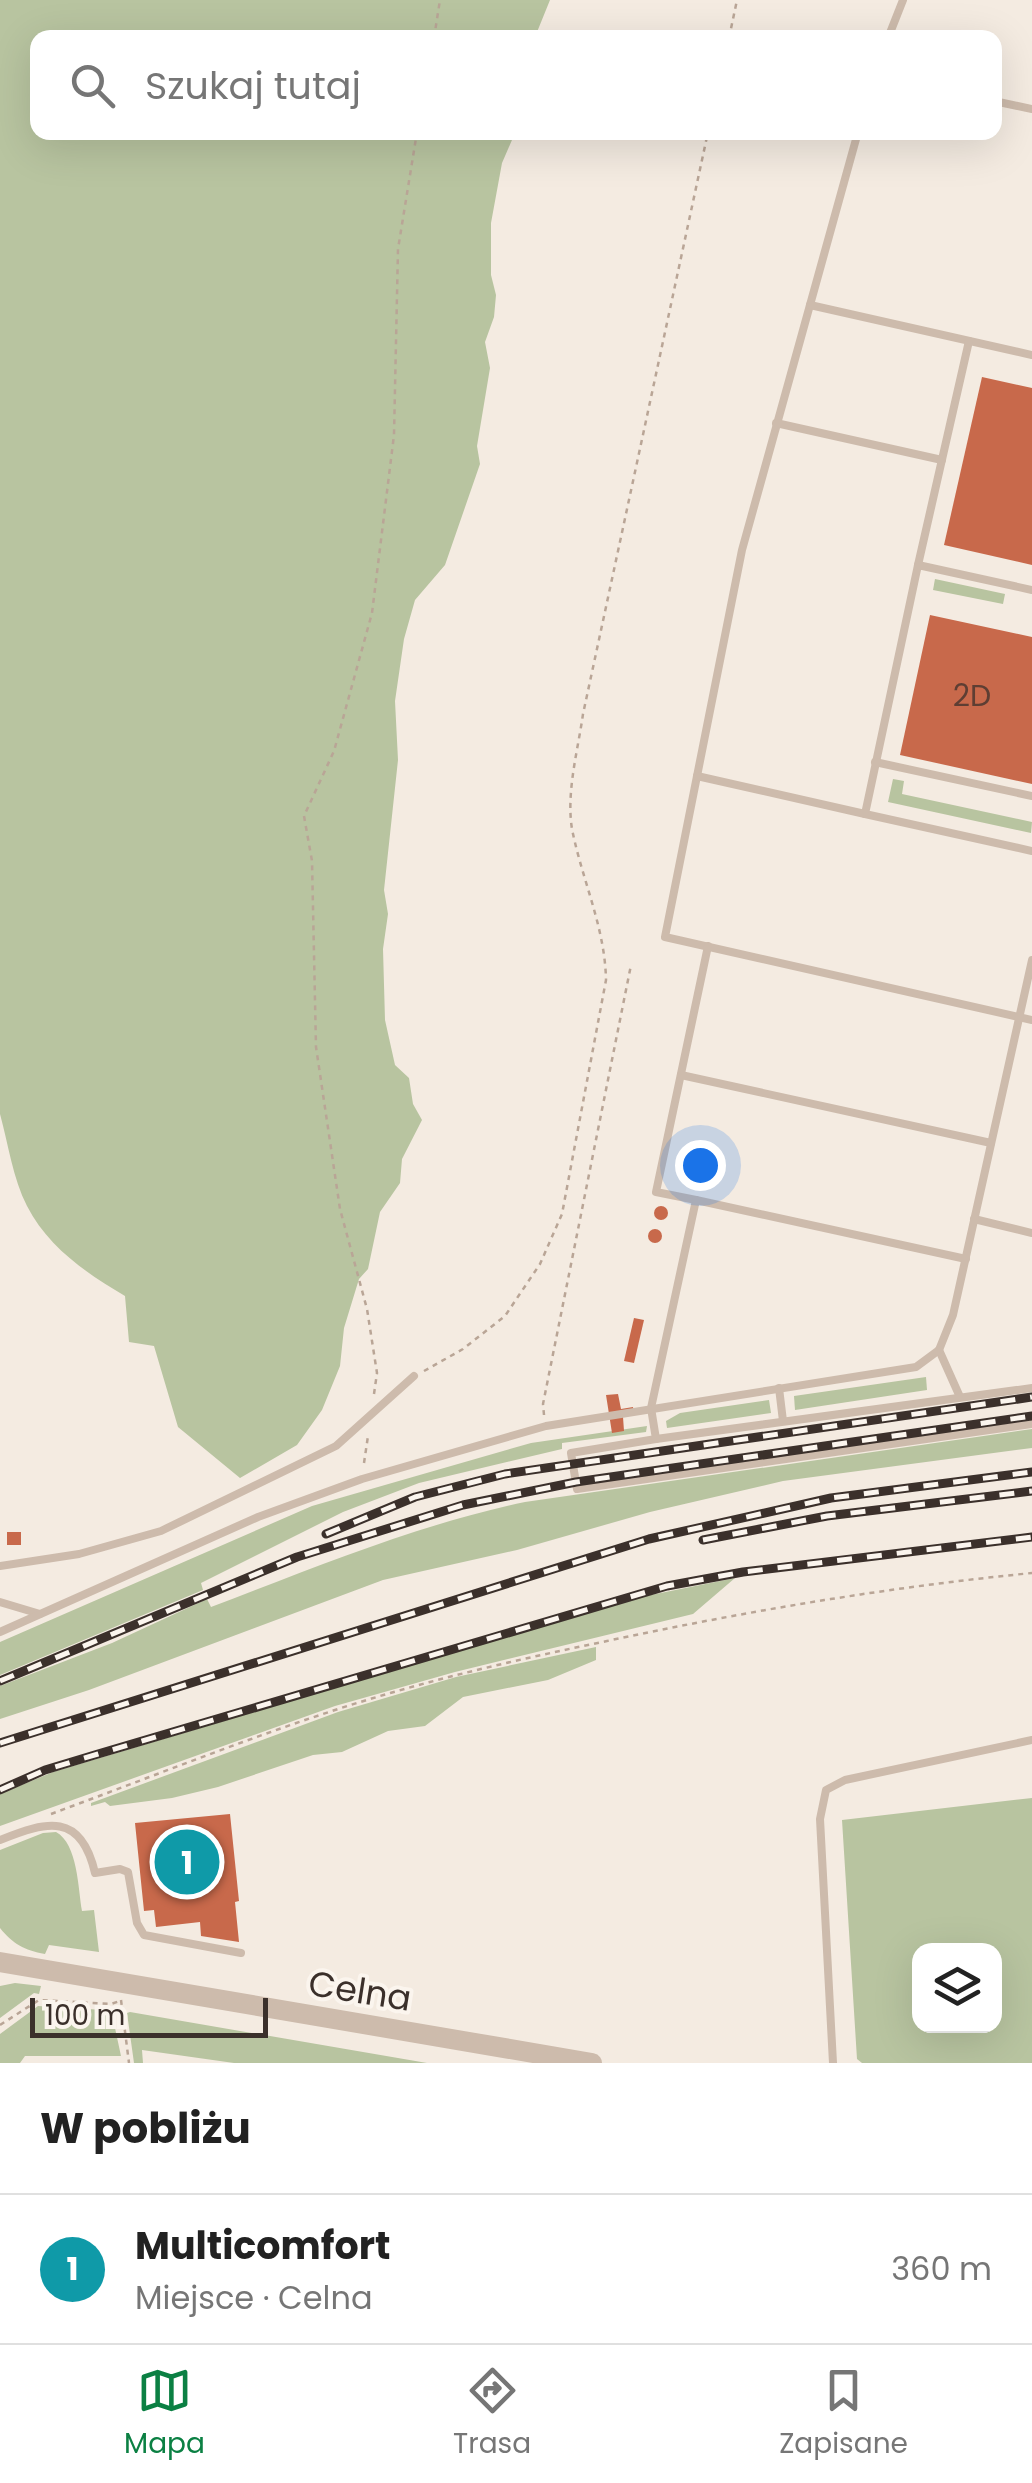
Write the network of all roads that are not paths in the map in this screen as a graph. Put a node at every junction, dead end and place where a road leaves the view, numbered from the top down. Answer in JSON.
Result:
{"nodes":[{"id":1,"x":903,"y":0,"type":"edge"},
{"id":2,"x":891,"y":30,"type":"edge"},
{"id":3,"x":1002,"y":103,"type":"edge"},
{"id":4,"x":1032,"y":109,"type":"edge"},
{"id":5,"x":856,"y":140,"type":"edge"},
{"id":6,"x":810,"y":305,"type":"junction"},
{"id":7,"x":969,"y":340,"type":"junction"},
{"id":8,"x":1032,"y":355,"type":"edge"},
{"id":9,"x":776,"y":423,"type":"junction"},
{"id":10,"x":942,"y":460,"type":"junction"},
{"id":11,"x":918,"y":565,"type":"junction"},
{"id":12,"x":1032,"y":590,"type":"edge"},
{"id":13,"x":875,"y":762,"type":"junction"},
{"id":14,"x":697,"y":776,"type":"junction"},
{"id":15,"x":1032,"y":796,"type":"edge"},
{"id":16,"x":864,"y":814,"type":"junction"},
{"id":17,"x":1032,"y":851,"type":"edge"},
{"id":18,"x":708,"y":946,"type":"junction"},
{"id":19,"x":1032,"y":960,"type":"edge"},
{"id":20,"x":1019,"y":1017,"type":"junction"},
{"id":21,"x":1032,"y":1020,"type":"edge"},
{"id":22,"x":680,"y":1075,"type":"junction"},
{"id":23,"x":991,"y":1143,"type":"junction"},
{"id":24,"x":696,"y":1200,"type":"junction"},
{"id":25,"x":974,"y":1220,"type":"junction"},
{"id":26,"x":1032,"y":1233,"type":"edge"},
{"id":27,"x":966,"y":1259,"type":"junction"},
{"id":28,"x":939,"y":1350,"type":"junction"},
{"id":29,"x":414,"y":1376,"type":"road end"},
{"id":30,"x":779,"y":1388,"type":"junction"},
{"id":31,"x":1032,"y":1388,"type":"edge"},
{"id":32,"x":960,"y":1398,"type":"junction"},
{"id":33,"x":652,"y":1408,"type":"junction"},
{"id":34,"x":783,"y":1421,"type":"junction"},
{"id":35,"x":1032,"y":1424,"type":"edge"},
{"id":36,"x":656,"y":1439,"type":"junction"},
{"id":37,"x":0,"y":1566,"type":"edge"},
{"id":38,"x":0,"y":1602,"type":"edge"},
{"id":39,"x":40,"y":1614,"type":"junction"},
{"id":40,"x":0,"y":1632,"type":"edge"},
{"id":41,"x":1032,"y":1740,"type":"edge"},
{"id":42,"x":0,"y":1840,"type":"edge"},
{"id":43,"x":240,"y":1953,"type":"dead end"},
{"id":44,"x":0,"y":1962,"type":"edge"},
{"id":45,"x":592,"y":2063,"type":"edge"},
{"id":46,"x":833,"y":2063,"type":"edge"}],
"edges":[{"from":1,"to":2,"type":"lane"},
{"from":3,"to":4,"type":"lane"},
{"from":5,"to":6,"type":"lane"},
{"from":6,"to":7,"type":"lane"},
{"from":6,"to":9,"type":"lane"},
{"from":7,"to":8,"type":"lane"},
{"from":7,"to":10,"type":"lane"},
{"from":9,"to":10,"type":"lane"},
{"from":9,"to":14,"type":"lane"},
{"from":10,"to":11,"type":"lane"},
{"from":11,"to":12,"type":"lane"},
{"from":11,"to":13,"type":"lane"},
{"from":13,"to":15,"type":"lane"},
{"from":13,"to":16,"type":"lane"},
{"from":14,"to":16,"type":"lane"},
{"from":14,"to":18,"type":"lane"},
{"from":16,"to":17,"type":"lane"},
{"from":18,"to":20,"type":"lane"},
{"from":18,"to":22,"type":"lane"},
{"from":19,"to":20,"type":"lane"},
{"from":20,"to":21,"type":"lane"},
{"from":20,"to":23,"type":"lane"},
{"from":22,"to":23,"type":"lane"},
{"from":22,"to":24,"type":"lane"},
{"from":23,"to":25,"type":"lane"},
{"from":24,"to":27,"type":"lane"},
{"from":24,"to":33,"type":"lane"},
{"from":25,"to":26,"type":"lane"},
{"from":25,"to":27,"type":"lane"},
{"from":27,"to":28,"type":"lane"},
{"from":28,"to":30,"type":"lane"},
{"from":28,"to":32,"type":"lane"},
{"from":29,"to":37,"type":"lane"},
{"from":30,"to":33,"type":"lane"},
{"from":30,"to":34,"type":"lane"},
{"from":31,"to":32,"type":"lane"},
{"from":32,"to":34,"type":"lane"},
{"from":33,"to":36,"type":"lane"},
{"from":33,"to":39,"type":"lane"},
{"from":34,"to":36,"type":"lane"},
{"from":35,"to":36,"type":"lane"},
{"from":38,"to":39,"type":"lane"},
{"from":39,"to":40,"type":"lane"},
{"from":41,"to":46,"type":"lane"},
{"from":42,"to":43,"type":"lane"},
{"from":44,"to":45,"type":"street","name":"Celna"}]}
